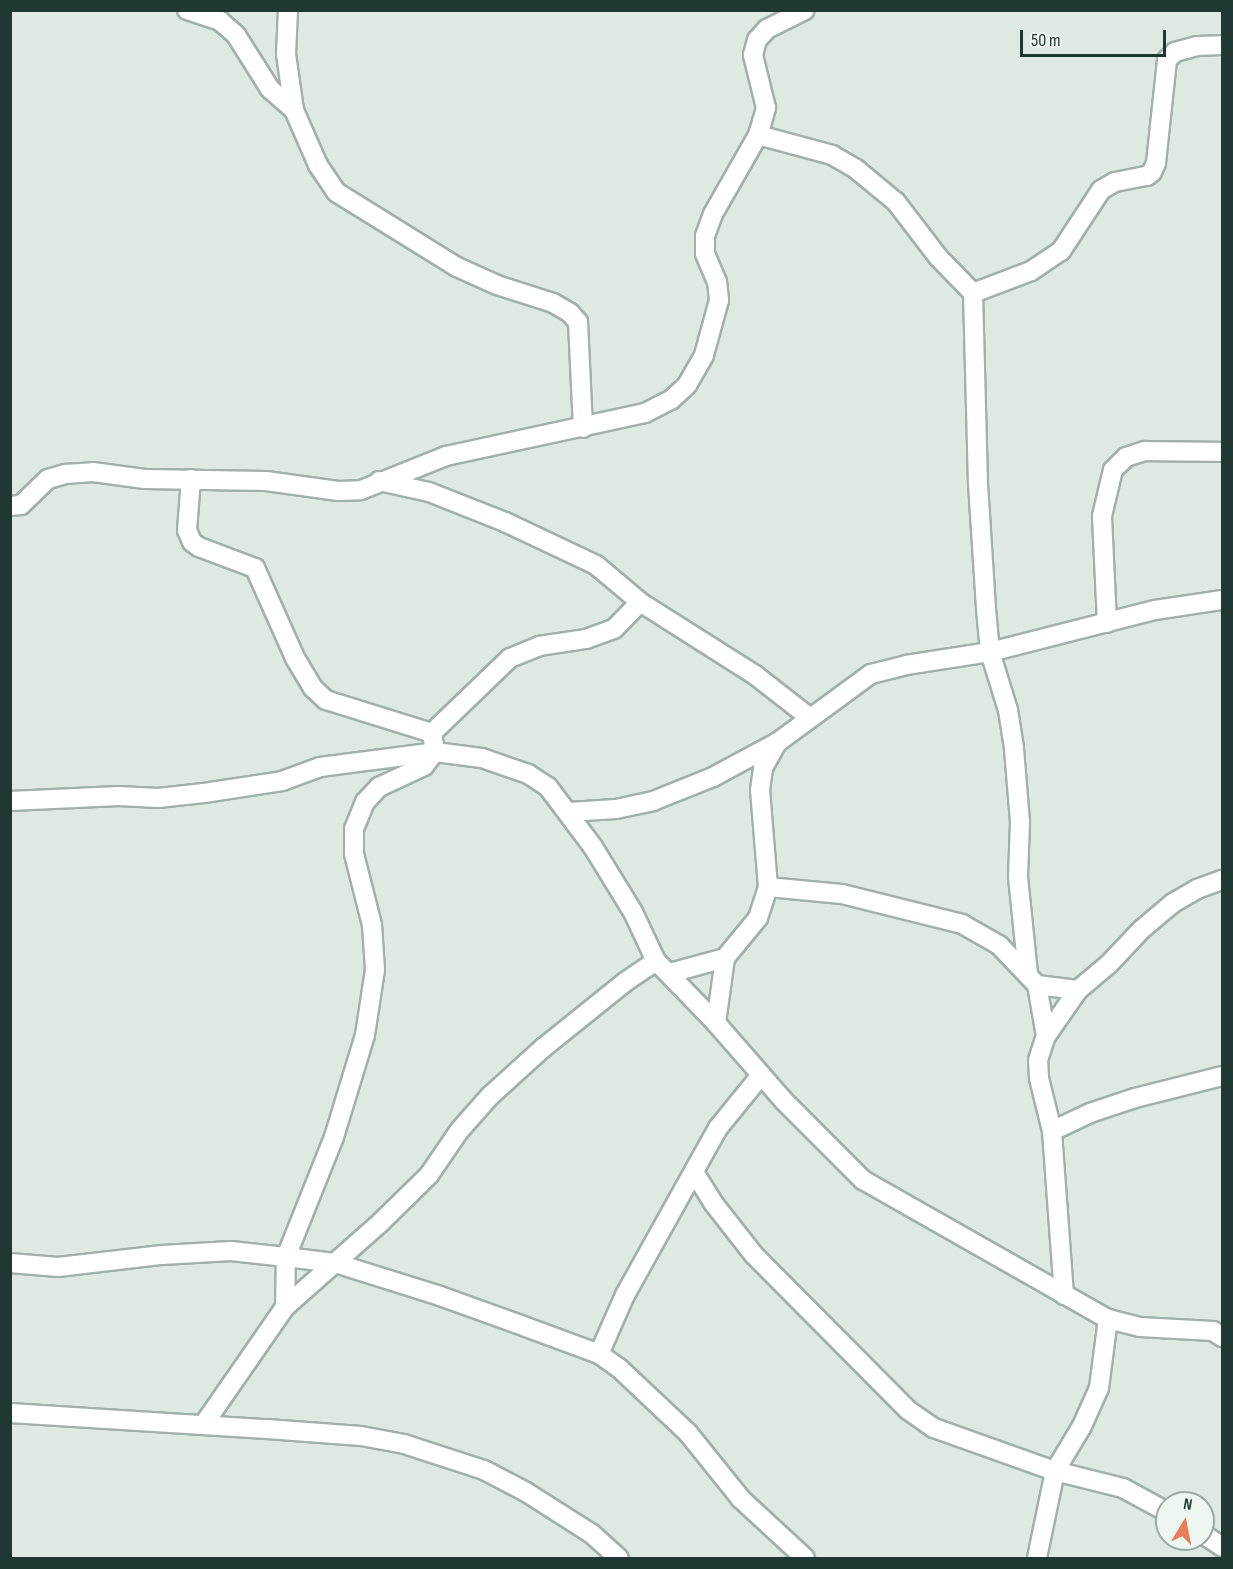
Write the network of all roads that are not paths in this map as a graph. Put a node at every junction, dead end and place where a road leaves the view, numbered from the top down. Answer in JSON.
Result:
{"nodes":[{"id":1,"x":187,"y":10,"type":"edge"},
{"id":2,"x":288,"y":10,"type":"edge"},
{"id":3,"x":805,"y":10,"type":"edge"},
{"id":4,"x":1222,"y":45,"type":"edge"},
{"id":5,"x":294,"y":110,"type":"junction"},
{"id":6,"x":758,"y":135,"type":"junction"},
{"id":7,"x":973,"y":292,"type":"junction"},
{"id":8,"x":583,"y":428,"type":"junction"},
{"id":9,"x":1222,"y":452,"type":"edge"},
{"id":10,"x":191,"y":479,"type":"junction"},
{"id":11,"x":379,"y":482,"type":"junction"},
{"id":12,"x":10,"y":506,"type":"edge"},
{"id":13,"x":1222,"y":600,"type":"edge"},
{"id":14,"x":640,"y":602,"type":"junction"},
{"id":15,"x":1107,"y":623,"type":"junction"},
{"id":16,"x":990,"y":652,"type":"junction"},
{"id":17,"x":809,"y":717,"type":"junction"},
{"id":18,"x":432,"y":733,"type":"junction"},
{"id":19,"x":778,"y":742,"type":"junction"},
{"id":20,"x":435,"y":752,"type":"junction"},
{"id":21,"x":10,"y":801,"type":"edge"},
{"id":22,"x":569,"y":812,"type":"junction"},
{"id":23,"x":1222,"y":880,"type":"edge"},
{"id":24,"x":768,"y":887,"type":"junction"},
{"id":25,"x":724,"y":958,"type":"junction"},
{"id":26,"x":663,"y":967,"type":"junction"},
{"id":27,"x":1032,"y":979,"type":"junction"},
{"id":28,"x":1078,"y":990,"type":"junction"},
{"id":29,"x":716,"y":1023,"type":"junction"},
{"id":30,"x":1046,"y":1036,"type":"junction"},
{"id":31,"x":761,"y":1075,"type":"junction"},
{"id":32,"x":1222,"y":1076,"type":"edge"},
{"id":33,"x":1052,"y":1131,"type":"junction"},
{"id":34,"x":694,"y":1172,"type":"junction"},
{"id":35,"x":286,"y":1257,"type":"junction"},
{"id":36,"x":10,"y":1263,"type":"edge"},
{"id":37,"x":334,"y":1263,"type":"junction"},
{"id":38,"x":1064,"y":1294,"type":"junction"},
{"id":39,"x":285,"y":1306,"type":"junction"},
{"id":40,"x":1108,"y":1319,"type":"junction"},
{"id":41,"x":1222,"y":1337,"type":"edge"},
{"id":42,"x":599,"y":1354,"type":"junction"},
{"id":43,"x":10,"y":1413,"type":"edge"},
{"id":44,"x":204,"y":1424,"type":"junction"},
{"id":45,"x":1054,"y":1471,"type":"junction"},
{"id":46,"x":1155,"y":1505,"type":"edge"},
{"id":47,"x":1222,"y":1552,"type":"edge"},
{"id":48,"x":619,"y":1558,"type":"edge"},
{"id":49,"x":805,"y":1558,"type":"edge"},
{"id":50,"x":1037,"y":1558,"type":"edge"},
{"id":51,"x":1219,"y":1558,"type":"edge"}],
"edges":[{"from":1,"to":5,"type":"street"},
{"from":2,"to":5,"type":"street"},
{"from":3,"to":6,"type":"street"},
{"from":4,"to":7,"type":"street"},
{"from":5,"to":8,"type":"street"},
{"from":6,"to":7,"type":"street"},
{"from":6,"to":8,"type":"street"},
{"from":7,"to":16,"type":"street"},
{"from":8,"to":11,"type":"street"},
{"from":9,"to":15,"type":"street"},
{"from":10,"to":11,"type":"street"},
{"from":10,"to":12,"type":"street"},
{"from":10,"to":18,"type":"street"},
{"from":11,"to":14,"type":"street"},
{"from":13,"to":15,"type":"street"},
{"from":14,"to":17,"type":"street"},
{"from":14,"to":18,"type":"street"},
{"from":15,"to":16,"type":"street"},
{"from":16,"to":17,"type":"street"},
{"from":16,"to":27,"type":"street"},
{"from":17,"to":19,"type":"street"},
{"from":18,"to":20,"type":"street"},
{"from":19,"to":22,"type":"street"},
{"from":19,"to":24,"type":"street"},
{"from":20,"to":21,"type":"street"},
{"from":20,"to":22,"type":"street"},
{"from":20,"to":35,"type":"street"},
{"from":22,"to":26,"type":"street"},
{"from":23,"to":28,"type":"street"},
{"from":24,"to":25,"type":"street"},
{"from":24,"to":27,"type":"street"},
{"from":25,"to":26,"type":"street"},
{"from":25,"to":29,"type":"street"},
{"from":26,"to":29,"type":"street"},
{"from":26,"to":37,"type":"street"},
{"from":27,"to":28,"type":"street"},
{"from":27,"to":30,"type":"street"},
{"from":28,"to":30,"type":"street"},
{"from":29,"to":31,"type":"street"},
{"from":30,"to":33,"type":"street"},
{"from":31,"to":34,"type":"street"},
{"from":31,"to":38,"type":"street"},
{"from":32,"to":33,"type":"street"},
{"from":33,"to":38,"type":"street"},
{"from":34,"to":42,"type":"street"},
{"from":34,"to":45,"type":"street"},
{"from":35,"to":36,"type":"street"},
{"from":35,"to":37,"type":"street"},
{"from":35,"to":39,"type":"street"},
{"from":37,"to":39,"type":"street"},
{"from":37,"to":42,"type":"street"},
{"from":38,"to":40,"type":"street"},
{"from":39,"to":44,"type":"street"},
{"from":40,"to":41,"type":"street"},
{"from":40,"to":45,"type":"street"},
{"from":42,"to":49,"type":"street"},
{"from":43,"to":44,"type":"street"},
{"from":44,"to":48,"type":"street"},
{"from":45,"to":46,"type":"street"},
{"from":45,"to":50,"type":"street"},
{"from":47,"to":51,"type":"street"}]}
